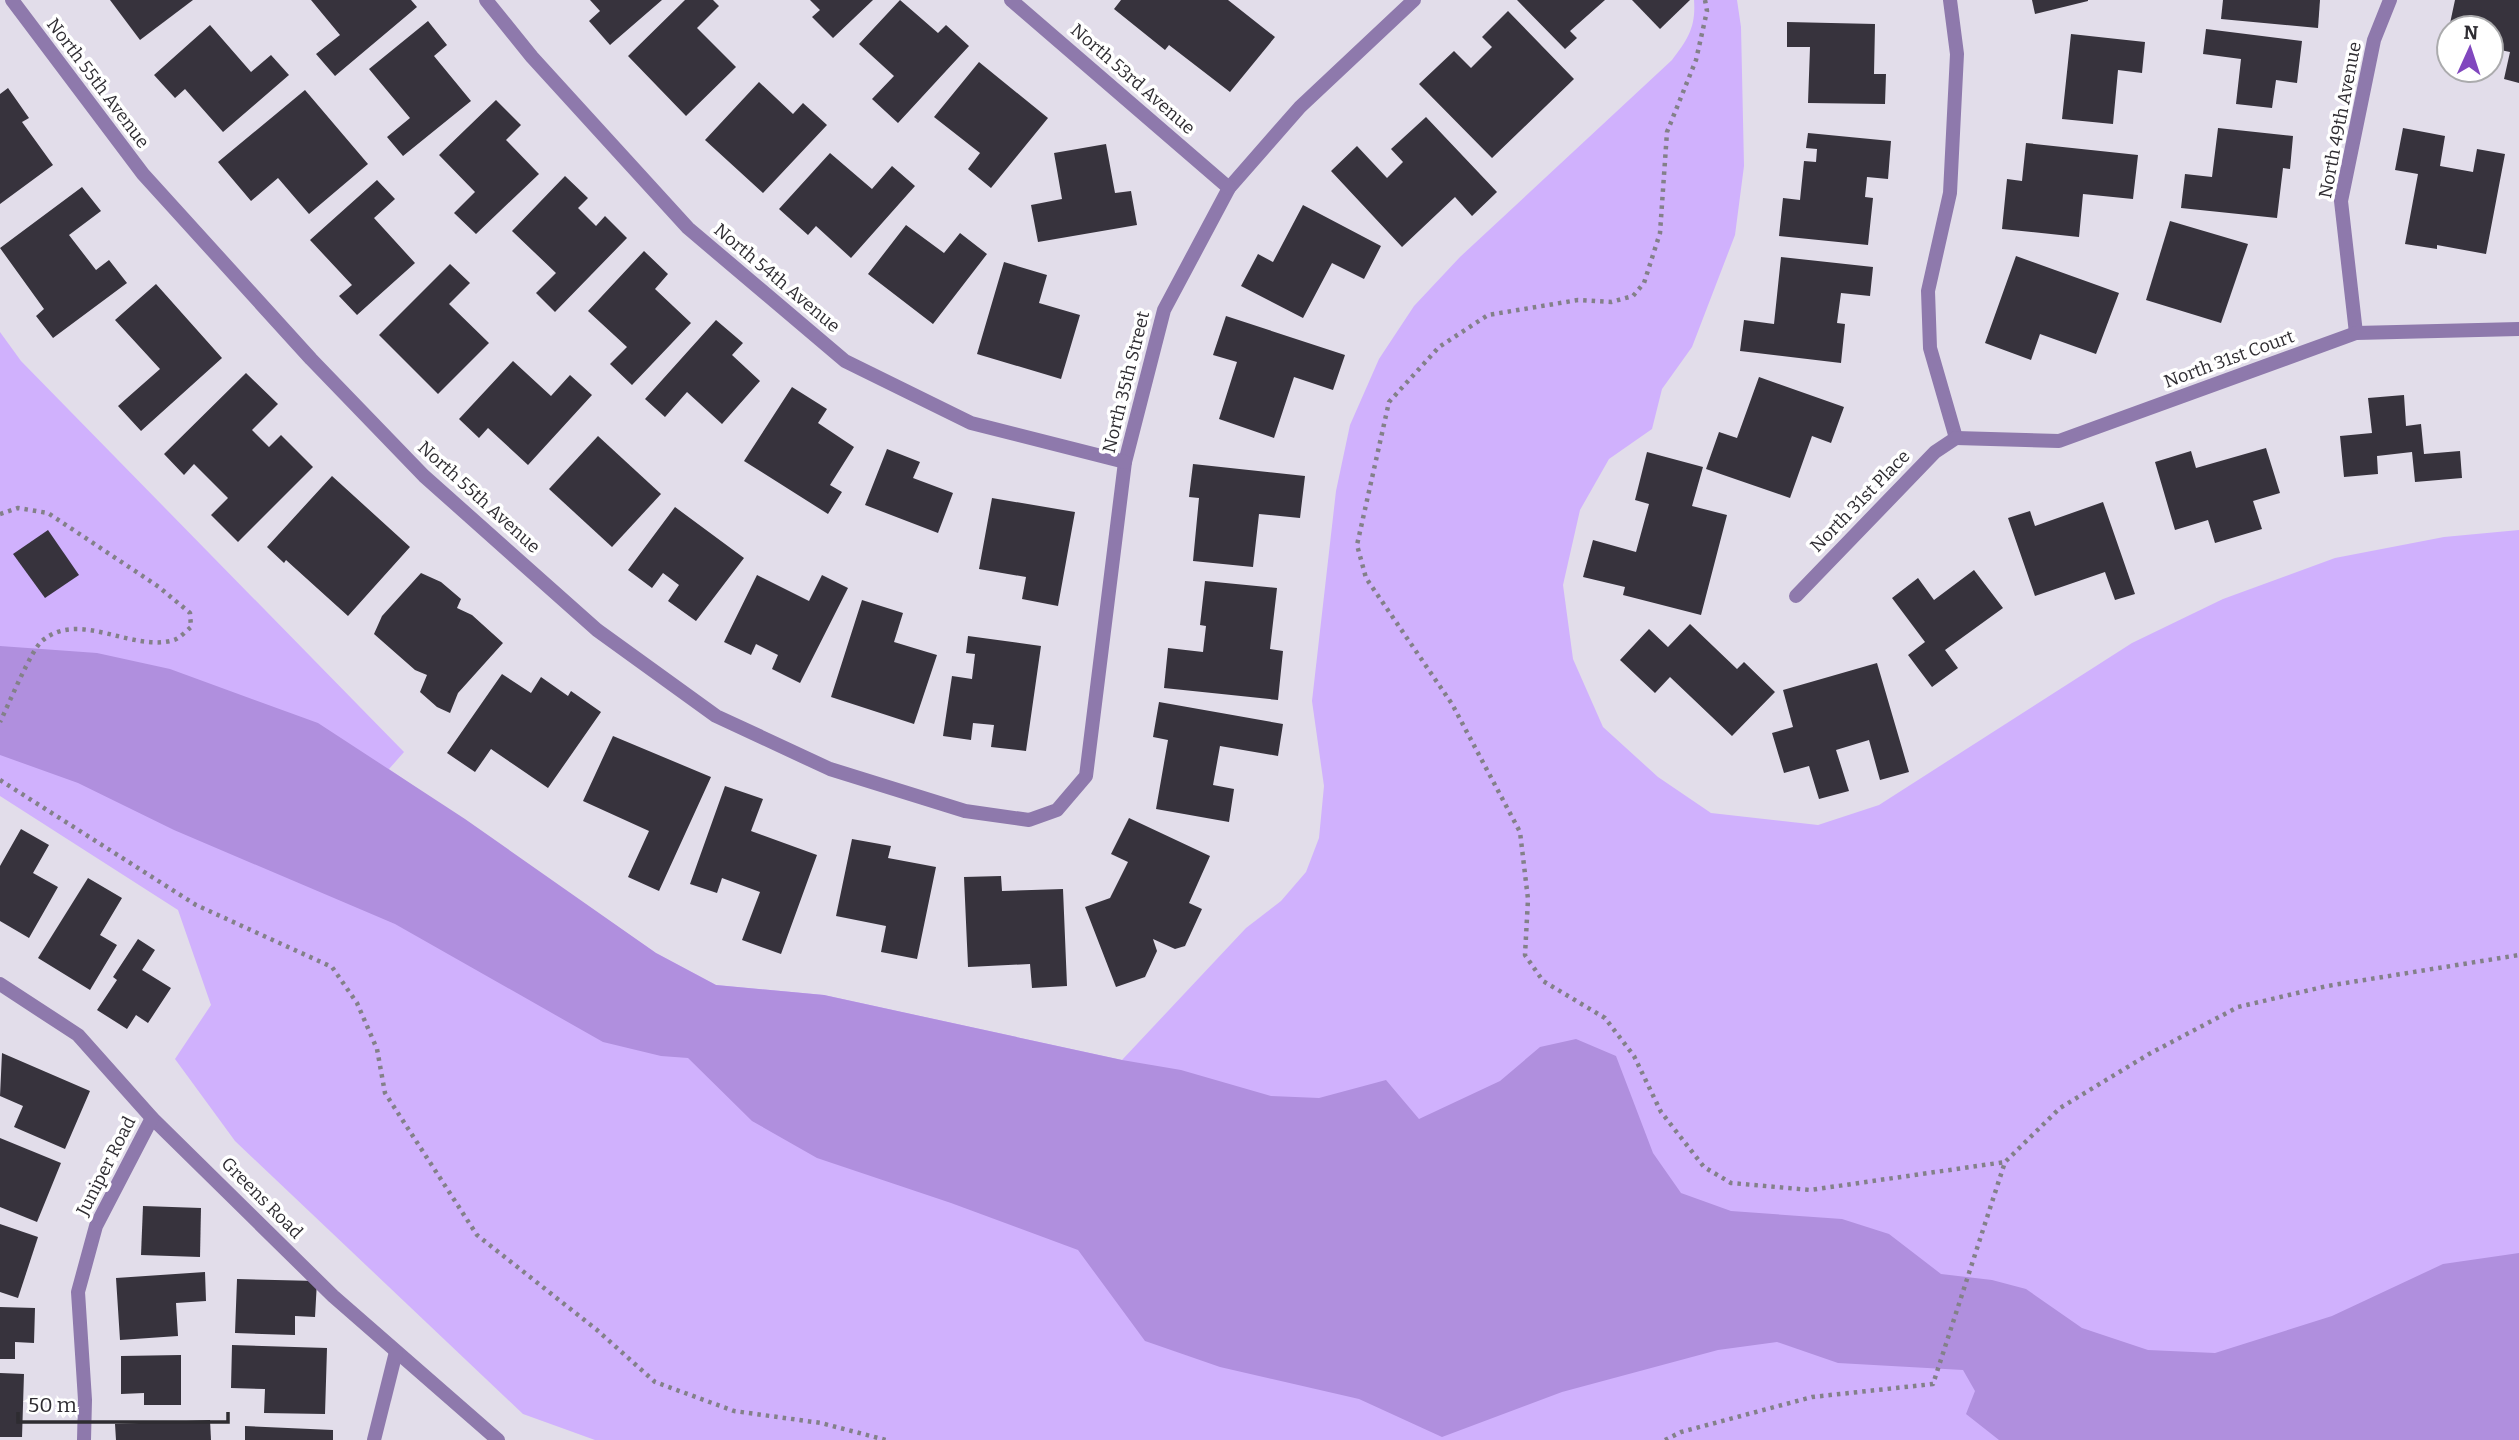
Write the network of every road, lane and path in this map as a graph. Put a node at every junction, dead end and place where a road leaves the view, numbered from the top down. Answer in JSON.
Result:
{"nodes":[{"id":1,"x":12,"y":0,"type":"edge"},
{"id":2,"x":486,"y":0,"type":"edge"},
{"id":3,"x":1012,"y":0,"type":"edge"},
{"id":4,"x":1414,"y":0,"type":"edge"},
{"id":5,"x":1705,"y":0,"type":"edge"},
{"id":6,"x":1950,"y":0,"type":"edge"},
{"id":7,"x":2390,"y":0,"type":"edge"},
{"id":8,"x":1229,"y":188,"type":"junction"},
{"id":9,"x":2519,"y":329,"type":"edge"},
{"id":10,"x":2356,"y":333,"type":"junction"},
{"id":11,"x":1956,"y":438,"type":"junction"},
{"id":12,"x":1125,"y":462,"type":"junction"},
{"id":13,"x":0,"y":514,"type":"edge"},
{"id":14,"x":1796,"y":596,"type":"dead end"},
{"id":15,"x":0,"y":722,"type":"edge"},
{"id":16,"x":0,"y":780,"type":"edge"},
{"id":17,"x":1057,"y":810,"type":"joint"},
{"id":18,"x":2519,"y":955,"type":"edge"},
{"id":19,"x":0,"y":984,"type":"edge"},
{"id":20,"x":152,"y":1118,"type":"junction"},
{"id":21,"x":2005,"y":1162,"type":"junction"},
{"id":22,"x":396,"y":1352,"type":"junction"},
{"id":23,"x":84,"y":1440,"type":"edge"},
{"id":24,"x":374,"y":1440,"type":"edge"},
{"id":25,"x":498,"y":1440,"type":"edge"},
{"id":26,"x":886,"y":1440,"type":"edge"},
{"id":27,"x":1665,"y":1440,"type":"edge"}],
"edges":[{"from":1,"to":17,"type":"street","name":"North 55th Avenue"},
{"from":2,"to":12,"type":"street","name":"North 54th Avenue"},
{"from":3,"to":8,"type":"street","name":"North 53rd Avenue"},
{"from":4,"to":8,"type":"street","name":"North 35th Street"},
{"from":5,"to":21,"type":"path"},
{"from":6,"to":11,"type":"street"},
{"from":7,"to":10,"type":"street","name":"North 49th Avenue"},
{"from":8,"to":12,"type":"street","name":"North 35th Street"},
{"from":9,"to":10,"type":"street","name":"North 31st Court"},
{"from":10,"to":11,"type":"street","name":"North 31st Court"},
{"from":11,"to":14,"type":"street","name":"North 31st Place"},
{"from":12,"to":17,"type":"street","name":"North 35th Street"},
{"from":13,"to":15,"type":"path"},
{"from":16,"to":26,"type":"path"},
{"from":18,"to":21,"type":"path"},
{"from":19,"to":20,"type":"street","name":"Greens Road"},
{"from":20,"to":22,"type":"street","name":"Greens Road"},
{"from":20,"to":23,"type":"street","name":"Juniper Road"},
{"from":21,"to":27,"type":"path"},
{"from":22,"to":24,"type":"street"},
{"from":22,"to":25,"type":"street","name":"Greens Road"}]}
